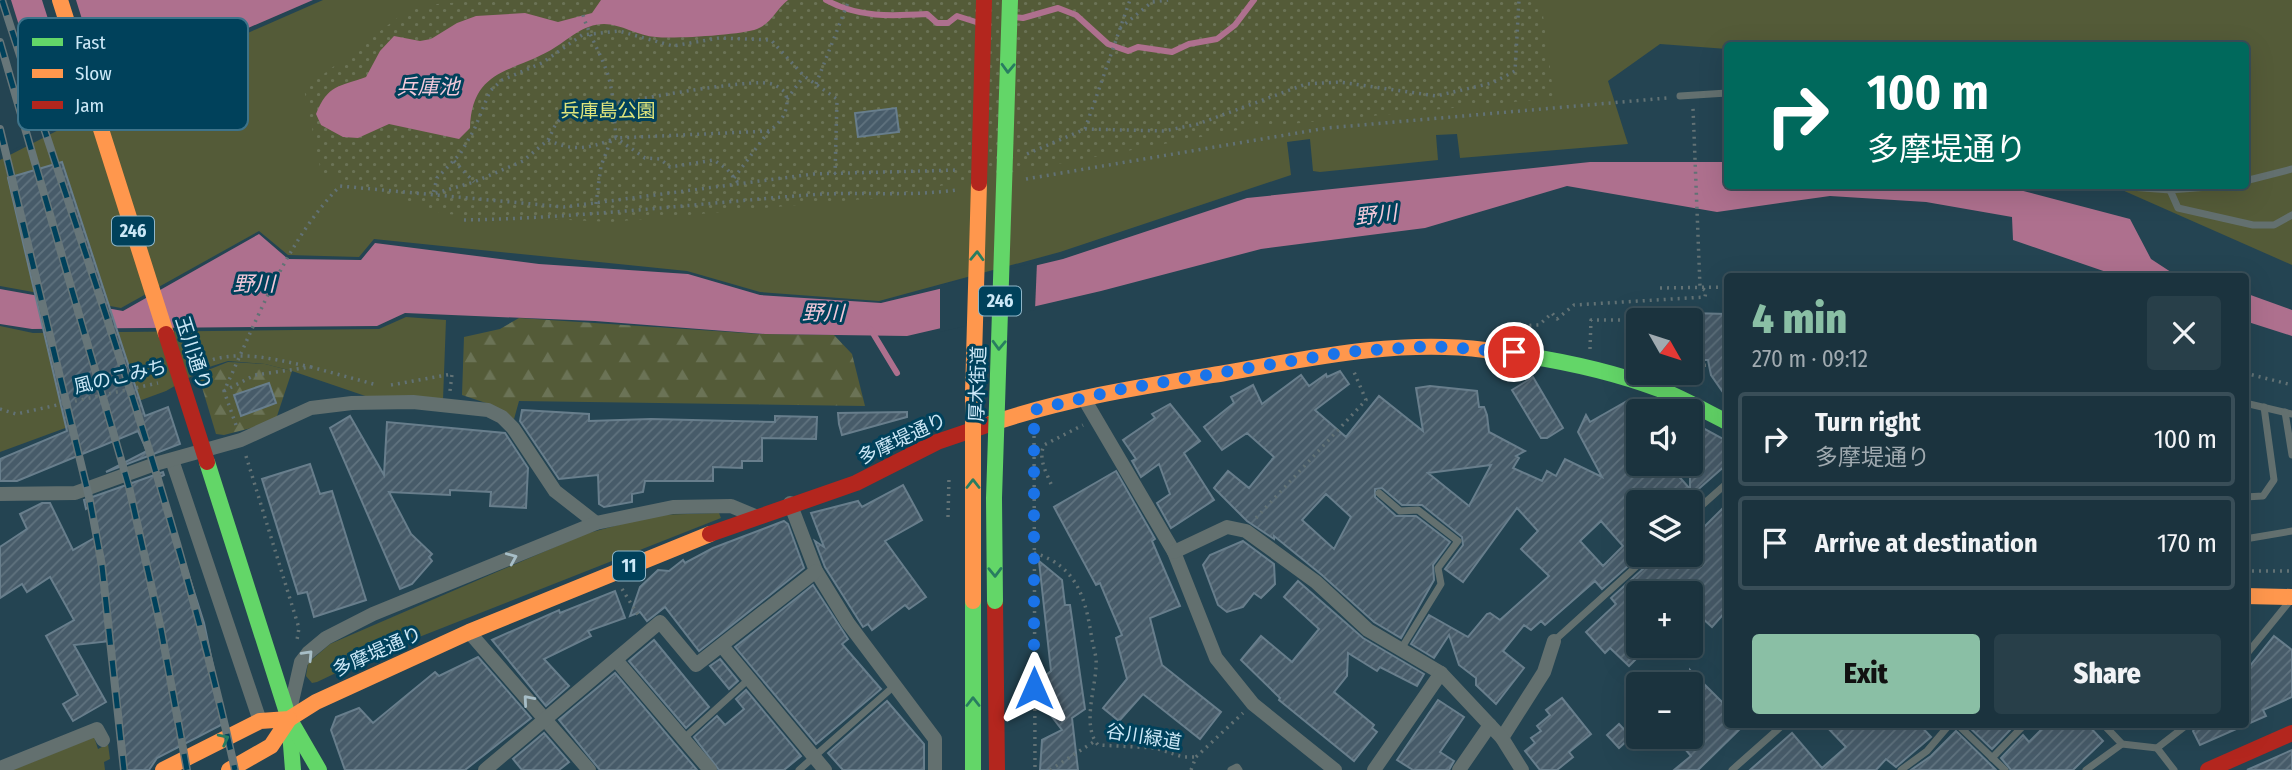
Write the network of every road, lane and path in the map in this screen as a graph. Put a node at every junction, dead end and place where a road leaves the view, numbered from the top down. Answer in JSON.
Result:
{"nodes":[{"id":1,"x":60,"y":0,"type":"edge"},
{"id":2,"x":849,"y":0,"type":"edge"},
{"id":3,"x":984,"y":0,"type":"edge"},
{"id":4,"x":1010,"y":0,"type":"edge"},
{"id":5,"x":1130,"y":0,"type":"edge"},
{"id":6,"x":1168,"y":0,"type":"edge"},
{"id":7,"x":1519,"y":0,"type":"edge"},
{"id":8,"x":583,"y":15,"type":"dead end"},
{"id":9,"x":66,"y":18,"type":"edge"},
{"id":10,"x":1118,"y":29,"type":"junction"},
{"id":11,"x":589,"y":35,"type":"junction"},
{"id":12,"x":804,"y":76,"type":"junction"},
{"id":13,"x":816,"y":84,"type":"junction"},
{"id":14,"x":1724,"y":93,"type":"edge"},
{"id":15,"x":1693,"y":95,"type":"junction"},
{"id":16,"x":1680,"y":96,"type":"joint"},
{"id":17,"x":787,"y":99,"type":"junction"},
{"id":18,"x":612,"y":106,"type":"junction"},
{"id":19,"x":101,"y":130,"type":"edge"},
{"id":20,"x":1085,"y":130,"type":"junction"},
{"id":21,"x":769,"y":131,"type":"junction"},
{"id":22,"x":613,"y":139,"type":"junction"},
{"id":23,"x":548,"y":141,"type":"junction"},
{"id":24,"x":1023,"y":155,"type":"dead end"},
{"id":25,"x":453,"y":161,"type":"junction"},
{"id":26,"x":2292,"y":169,"type":"edge"},
{"id":27,"x":960,"y":170,"type":"dead end"},
{"id":28,"x":835,"y":174,"type":"junction"},
{"id":29,"x":734,"y":178,"type":"junction"},
{"id":30,"x":1024,"y":180,"type":"dead end"},
{"id":31,"x":2249,"y":180,"type":"edge"},
{"id":32,"x":474,"y":182,"type":"junction"},
{"id":33,"x":739,"y":184,"type":"junction"},
{"id":34,"x":2157,"y":189,"type":"edge"},
{"id":35,"x":2183,"y":189,"type":"edge"},
{"id":36,"x":959,"y":190,"type":"dead end"},
{"id":37,"x":2170,"y":190,"type":"junction"},
{"id":38,"x":433,"y":194,"type":"junction"},
{"id":39,"x":596,"y":204,"type":"junction"},
{"id":40,"x":2292,"y":215,"type":"edge"},
{"id":41,"x":464,"y":220,"type":"dead end"},
{"id":42,"x":1700,"y":286,"type":"junction"},
{"id":43,"x":1724,"y":287,"type":"edge"},
{"id":44,"x":1660,"y":288,"type":"dead end"},
{"id":45,"x":1626,"y":320,"type":"edge"},
{"id":46,"x":1519,"y":338,"type":"dead end"},
{"id":47,"x":1590,"y":350,"type":"dead end"},
{"id":48,"x":1346,"y":352,"type":"junction"},
{"id":49,"x":240,"y":357,"type":"junction"},
{"id":50,"x":1703,"y":365,"type":"edge"},
{"id":51,"x":1709,"y":365,"type":"dead end"},
{"id":52,"x":311,"y":367,"type":"junction"},
{"id":53,"x":195,"y":368,"type":"dead end"},
{"id":54,"x":452,"y":374,"type":"dead end"},
{"id":55,"x":2249,"y":374,"type":"edge"},
{"id":56,"x":161,"y":383,"type":"dead end"},
{"id":57,"x":2292,"y":385,"type":"edge"},
{"id":58,"x":389,"y":388,"type":"junction"},
{"id":59,"x":224,"y":391,"type":"junction"},
{"id":60,"x":1083,"y":397,"type":"junction"},
{"id":61,"x":383,"y":403,"type":"junction"},
{"id":62,"x":2249,"y":404,"type":"edge"},
{"id":63,"x":2264,"y":407,"type":"junction"},
{"id":64,"x":0,"y":409,"type":"edge"},
{"id":65,"x":1034,"y":410,"type":"junction"},
{"id":66,"x":2288,"y":413,"type":"edge"},
{"id":67,"x":1095,"y":420,"type":"junction"},
{"id":68,"x":1724,"y":421,"type":"edge"},
{"id":69,"x":241,"y":440,"type":"junction"},
{"id":70,"x":2292,"y":456,"type":"edge"},
{"id":71,"x":172,"y":460,"type":"junction"},
{"id":72,"x":1051,"y":484,"type":"dead end"},
{"id":73,"x":1724,"y":486,"type":"edge"},
{"id":74,"x":1380,"y":493,"type":"dead end"},
{"id":75,"x":0,"y":495,"type":"edge"},
{"id":76,"x":2249,"y":497,"type":"edge"},
{"id":77,"x":790,"y":503,"type":"junction"},
{"id":78,"x":1703,"y":504,"type":"edge"},
{"id":79,"x":755,"y":516,"type":"junction"},
{"id":80,"x":596,"y":523,"type":"junction"},
{"id":81,"x":1246,"y":531,"type":"junction"},
{"id":82,"x":2292,"y":531,"type":"edge"},
{"id":83,"x":2249,"y":538,"type":"edge"},
{"id":84,"x":1033,"y":552,"type":"junction"},
{"id":85,"x":1174,"y":552,"type":"junction"},
{"id":86,"x":1636,"y":567,"type":"edge"},
{"id":87,"x":817,"y":570,"type":"junction"},
{"id":88,"x":2249,"y":571,"type":"edge"},
{"id":89,"x":2292,"y":571,"type":"edge"},
{"id":90,"x":612,"y":573,"type":"junction"},
{"id":91,"x":2249,"y":596,"type":"edge"},
{"id":92,"x":2292,"y":598,"type":"edge"},
{"id":93,"x":469,"y":632,"type":"junction"},
{"id":94,"x":649,"y":632,"type":"junction"},
{"id":95,"x":1554,"y":641,"type":"joint"},
{"id":96,"x":722,"y":646,"type":"junction"},
{"id":97,"x":296,"y":649,"type":"dead end"},
{"id":98,"x":1401,"y":649,"type":"junction"},
{"id":99,"x":2249,"y":651,"type":"edge"},
{"id":100,"x":616,"y":660,"type":"junction"},
{"id":101,"x":1441,"y":673,"type":"junction"},
{"id":102,"x":750,"y":679,"type":"junction"},
{"id":103,"x":893,"y":687,"type":"junction"},
{"id":104,"x":1253,"y":704,"type":"junction"},
{"id":105,"x":289,"y":719,"type":"junction"},
{"id":106,"x":545,"y":720,"type":"junction"},
{"id":107,"x":260,"y":721,"type":"junction"},
{"id":108,"x":1490,"y":725,"type":"junction"},
{"id":109,"x":1779,"y":728,"type":"edge"},
{"id":110,"x":1947,"y":728,"type":"edge"},
{"id":111,"x":1961,"y":728,"type":"edge"},
{"id":112,"x":2021,"y":728,"type":"edge"},
{"id":113,"x":2107,"y":728,"type":"edge"},
{"id":114,"x":2183,"y":728,"type":"edge"},
{"id":115,"x":2292,"y":733,"type":"edge"},
{"id":116,"x":1502,"y":738,"type":"junction"},
{"id":117,"x":683,"y":739,"type":"junction"},
{"id":118,"x":103,"y":740,"type":"dead end"},
{"id":119,"x":1095,"y":741,"type":"junction"},
{"id":120,"x":2122,"y":744,"type":"junction"},
{"id":121,"x":2157,"y":748,"type":"junction"},
{"id":122,"x":814,"y":757,"type":"junction"},
{"id":123,"x":1196,"y":757,"type":"junction"},
{"id":124,"x":1992,"y":758,"type":"junction"},
{"id":125,"x":0,"y":768,"type":"edge"},
{"id":126,"x":163,"y":770,"type":"edge"},
{"id":127,"x":229,"y":770,"type":"edge"},
{"id":128,"x":293,"y":770,"type":"edge"},
{"id":129,"x":319,"y":770,"type":"edge"},
{"id":130,"x":485,"y":770,"type":"edge"},
{"id":131,"x":589,"y":770,"type":"edge"},
{"id":132,"x":710,"y":770,"type":"edge"},
{"id":133,"x":799,"y":770,"type":"edge"},
{"id":134,"x":825,"y":770,"type":"edge"},
{"id":135,"x":935,"y":770,"type":"edge"},
{"id":136,"x":973,"y":770,"type":"edge"},
{"id":137,"x":997,"y":770,"type":"edge"},
{"id":138,"x":1035,"y":770,"type":"edge"},
{"id":139,"x":1051,"y":770,"type":"edge"},
{"id":140,"x":1191,"y":770,"type":"edge"},
{"id":141,"x":1231,"y":770,"type":"edge"},
{"id":142,"x":1239,"y":770,"type":"edge"},
{"id":143,"x":1335,"y":770,"type":"edge"},
{"id":144,"x":1374,"y":770,"type":"edge"},
{"id":145,"x":1460,"y":770,"type":"edge"},
{"id":146,"x":1522,"y":770,"type":"edge"},
{"id":147,"x":1731,"y":770,"type":"edge"},
{"id":148,"x":1901,"y":770,"type":"edge"},
{"id":149,"x":2005,"y":770,"type":"edge"},
{"id":150,"x":2086,"y":770,"type":"edge"},
{"id":151,"x":2174,"y":770,"type":"edge"},
{"id":152,"x":2208,"y":770,"type":"edge"}],
"edges":[{"from":1,"to":9,"type":"main road","name":"玉川通り","number":"246","bridge":true},
{"from":2,"to":13,"type":"path"},
{"from":136,"to":3,"type":"main road","name":"厚木街道","number":"246","one_way":true,"bridge":true},
{"from":4,"to":137,"type":"main road","name":"厚木街道","number":"246","one_way":true,"bridge":true},
{"from":5,"to":10,"type":"path"},
{"from":6,"to":10,"type":"path"},
{"from":7,"to":20,"type":"path"},
{"from":8,"to":11,"type":"path"},
{"from":10,"to":20,"type":"path"},
{"from":11,"to":12,"type":"path"},
{"from":11,"to":18,"type":"path"},
{"from":11,"to":25,"type":"path"},
{"from":12,"to":13,"type":"path"},
{"from":12,"to":17,"type":"path"},
{"from":13,"to":28,"type":"path"},
{"from":14,"to":15,"type":"lane"},
{"from":15,"to":16,"type":"lane"},
{"from":15,"to":42,"type":"path"},
{"from":16,"to":30,"type":"path"},
{"from":17,"to":18,"type":"path"},
{"from":17,"to":21,"type":"path"},
{"from":18,"to":22,"type":"path"},
{"from":18,"to":23,"type":"path"},
{"from":19,"to":105,"type":"main road","name":"玉川通り","number":"246","bridge":true},
{"from":20,"to":24,"type":"path"},
{"from":21,"to":22,"type":"path"},
{"from":21,"to":29,"type":"path"},
{"from":22,"to":23,"type":"path"},
{"from":22,"to":29,"type":"path"},
{"from":22,"to":39,"type":"path"},
{"from":23,"to":32,"type":"path"},
{"from":25,"to":32,"type":"path"},
{"from":25,"to":38,"type":"path"},
{"from":26,"to":31,"type":"lane"},
{"from":27,"to":28,"type":"path"},
{"from":28,"to":33,"type":"path"},
{"from":29,"to":33,"type":"path"},
{"from":32,"to":38,"type":"path"},
{"from":33,"to":39,"type":"path"},
{"from":34,"to":37,"type":"lane"},
{"from":35,"to":37,"type":"lane"},
{"from":36,"to":41,"type":"path"},
{"from":37,"to":40,"type":"lane"},
{"from":38,"to":39,"type":"path"},
{"from":38,"to":49,"type":"path"},
{"from":42,"to":43,"type":"path"},
{"from":42,"to":44,"type":"path"},
{"from":42,"to":46,"type":"path"},
{"from":45,"to":47,"type":"path"},
{"from":48,"to":60,"type":"main road","name":"多摩堤通り","number":"11"},
{"from":48,"to":68,"type":"main road","name":"多摩堤通り","number":"11"},
{"from":48,"to":81,"type":"path"},
{"from":49,"to":52,"type":"path","name":"風のこみち"},
{"from":49,"to":53,"type":"path","name":"風のこみち"},
{"from":49,"to":59,"type":"path"},
{"from":50,"to":51,"type":"path"},
{"from":52,"to":58,"type":"path","name":"風のこみち"},
{"from":52,"to":59,"type":"path"},
{"from":54,"to":58,"type":"path"},
{"from":55,"to":57,"type":"path"},
{"from":56,"to":64,"type":"path","name":"風のこみち"},
{"from":58,"to":61,"type":"path"},
{"from":59,"to":69,"type":"path"},
{"from":60,"to":65,"type":"main road","name":"多摩堤通り","number":"11"},
{"from":60,"to":67,"type":"street"},
{"from":61,"to":69,"type":"street"},
{"from":61,"to":80,"type":"street"},
{"from":62,"to":63,"type":"lane"},
{"from":63,"to":66,"type":"lane"},
{"from":63,"to":76,"type":"lane"},
{"from":65,"to":77,"type":"main road","name":"多摩堤通り","number":"11"},
{"from":65,"to":84,"type":"path"},
{"from":66,"to":70,"type":"lane"},
{"from":67,"to":72,"type":"path"},
{"from":67,"to":85,"type":"street"},
{"from":69,"to":71,"type":"street"},
{"from":69,"to":97,"type":"path"},
{"from":71,"to":75,"type":"street"},
{"from":71,"to":107,"type":"street"},
{"from":73,"to":78,"type":"lane"},
{"from":74,"to":98,"type":"lane"},
{"from":77,"to":79,"type":"main road","name":"多摩堤通り","number":"11"},
{"from":77,"to":87,"type":"street"},
{"from":79,"to":80,"type":"street"},
{"from":79,"to":90,"type":"main road","name":"多摩堤通り","number":"11"},
{"from":105,"to":80,"type":"street","one_way":true},
{"from":81,"to":85,"type":"street"},
{"from":81,"to":98,"type":"street"},
{"from":82,"to":83,"type":"lane"},
{"from":84,"to":119,"type":"path","name":"谷川緑道"},
{"from":84,"to":138,"type":"path"},
{"from":85,"to":104,"type":"street"},
{"from":86,"to":95,"type":"lane"},
{"from":87,"to":96,"type":"street"},
{"from":87,"to":103,"type":"street"},
{"from":88,"to":89,"type":"path"},
{"from":90,"to":93,"type":"main road","name":"多摩堤通り","number":"11"},
{"from":90,"to":94,"type":"path"},
{"from":91,"to":92,"type":"main road"},
{"from":92,"to":99,"type":"lane"},
{"from":93,"to":105,"type":"main road","name":"多摩堤通り","number":"11"},
{"from":106,"to":93,"type":"street","one_way":true},
{"from":94,"to":96,"type":"street"},
{"from":94,"to":100,"type":"street"},
{"from":95,"to":116,"type":"street"},
{"from":96,"to":102,"type":"street"},
{"from":98,"to":101,"type":"street"},
{"from":100,"to":106,"type":"street"},
{"from":100,"to":117,"type":"street"},
{"from":101,"to":108,"type":"street"},
{"from":101,"to":144,"type":"street"},
{"from":102,"to":117,"type":"lane"},
{"from":102,"to":122,"type":"street"},
{"from":103,"to":122,"type":"lane"},
{"from":103,"to":135,"type":"street"},
{"from":104,"to":123,"type":"path"},
{"from":104,"to":143,"type":"street"},
{"from":105,"to":107,"type":"main road","name":"多摩堤通り","number":"11"},
{"from":105,"to":127,"type":"main road","name":"多摩堤通り","number":"11"},
{"from":105,"to":128,"type":"main road","name":"玉川通り","number":"246"},
{"from":105,"to":129,"type":"main road","name":"玉川通り","number":"246"},
{"from":106,"to":130,"type":"street"},
{"from":106,"to":131,"type":"street"},
{"from":126,"to":107,"type":"main road","name":"多摩堤通り","number":"11","one_way":true},
{"from":108,"to":116,"type":"street"},
{"from":108,"to":145,"type":"street"},
{"from":109,"to":147,"type":"lane"},
{"from":110,"to":148,"type":"lane"},
{"from":111,"to":124,"type":"lane"},
{"from":112,"to":124,"type":"lane"},
{"from":113,"to":120,"type":"lane"},
{"from":114,"to":121,"type":"lane"},
{"from":115,"to":152,"type":"main road"},
{"from":116,"to":146,"type":"street"},
{"from":117,"to":132,"type":"street"},
{"from":118,"to":125,"type":"street"},
{"from":119,"to":123,"type":"path","name":"谷川緑道"},
{"from":119,"to":139,"type":"path"},
{"from":120,"to":121,"type":"lane"},
{"from":120,"to":150,"type":"lane"},
{"from":121,"to":151,"type":"lane"},
{"from":122,"to":133,"type":"lane"},
{"from":122,"to":134,"type":"street"},
{"from":123,"to":140,"type":"path"},
{"from":124,"to":149,"type":"lane"},
{"from":141,"to":142,"type":"lane"}]}
